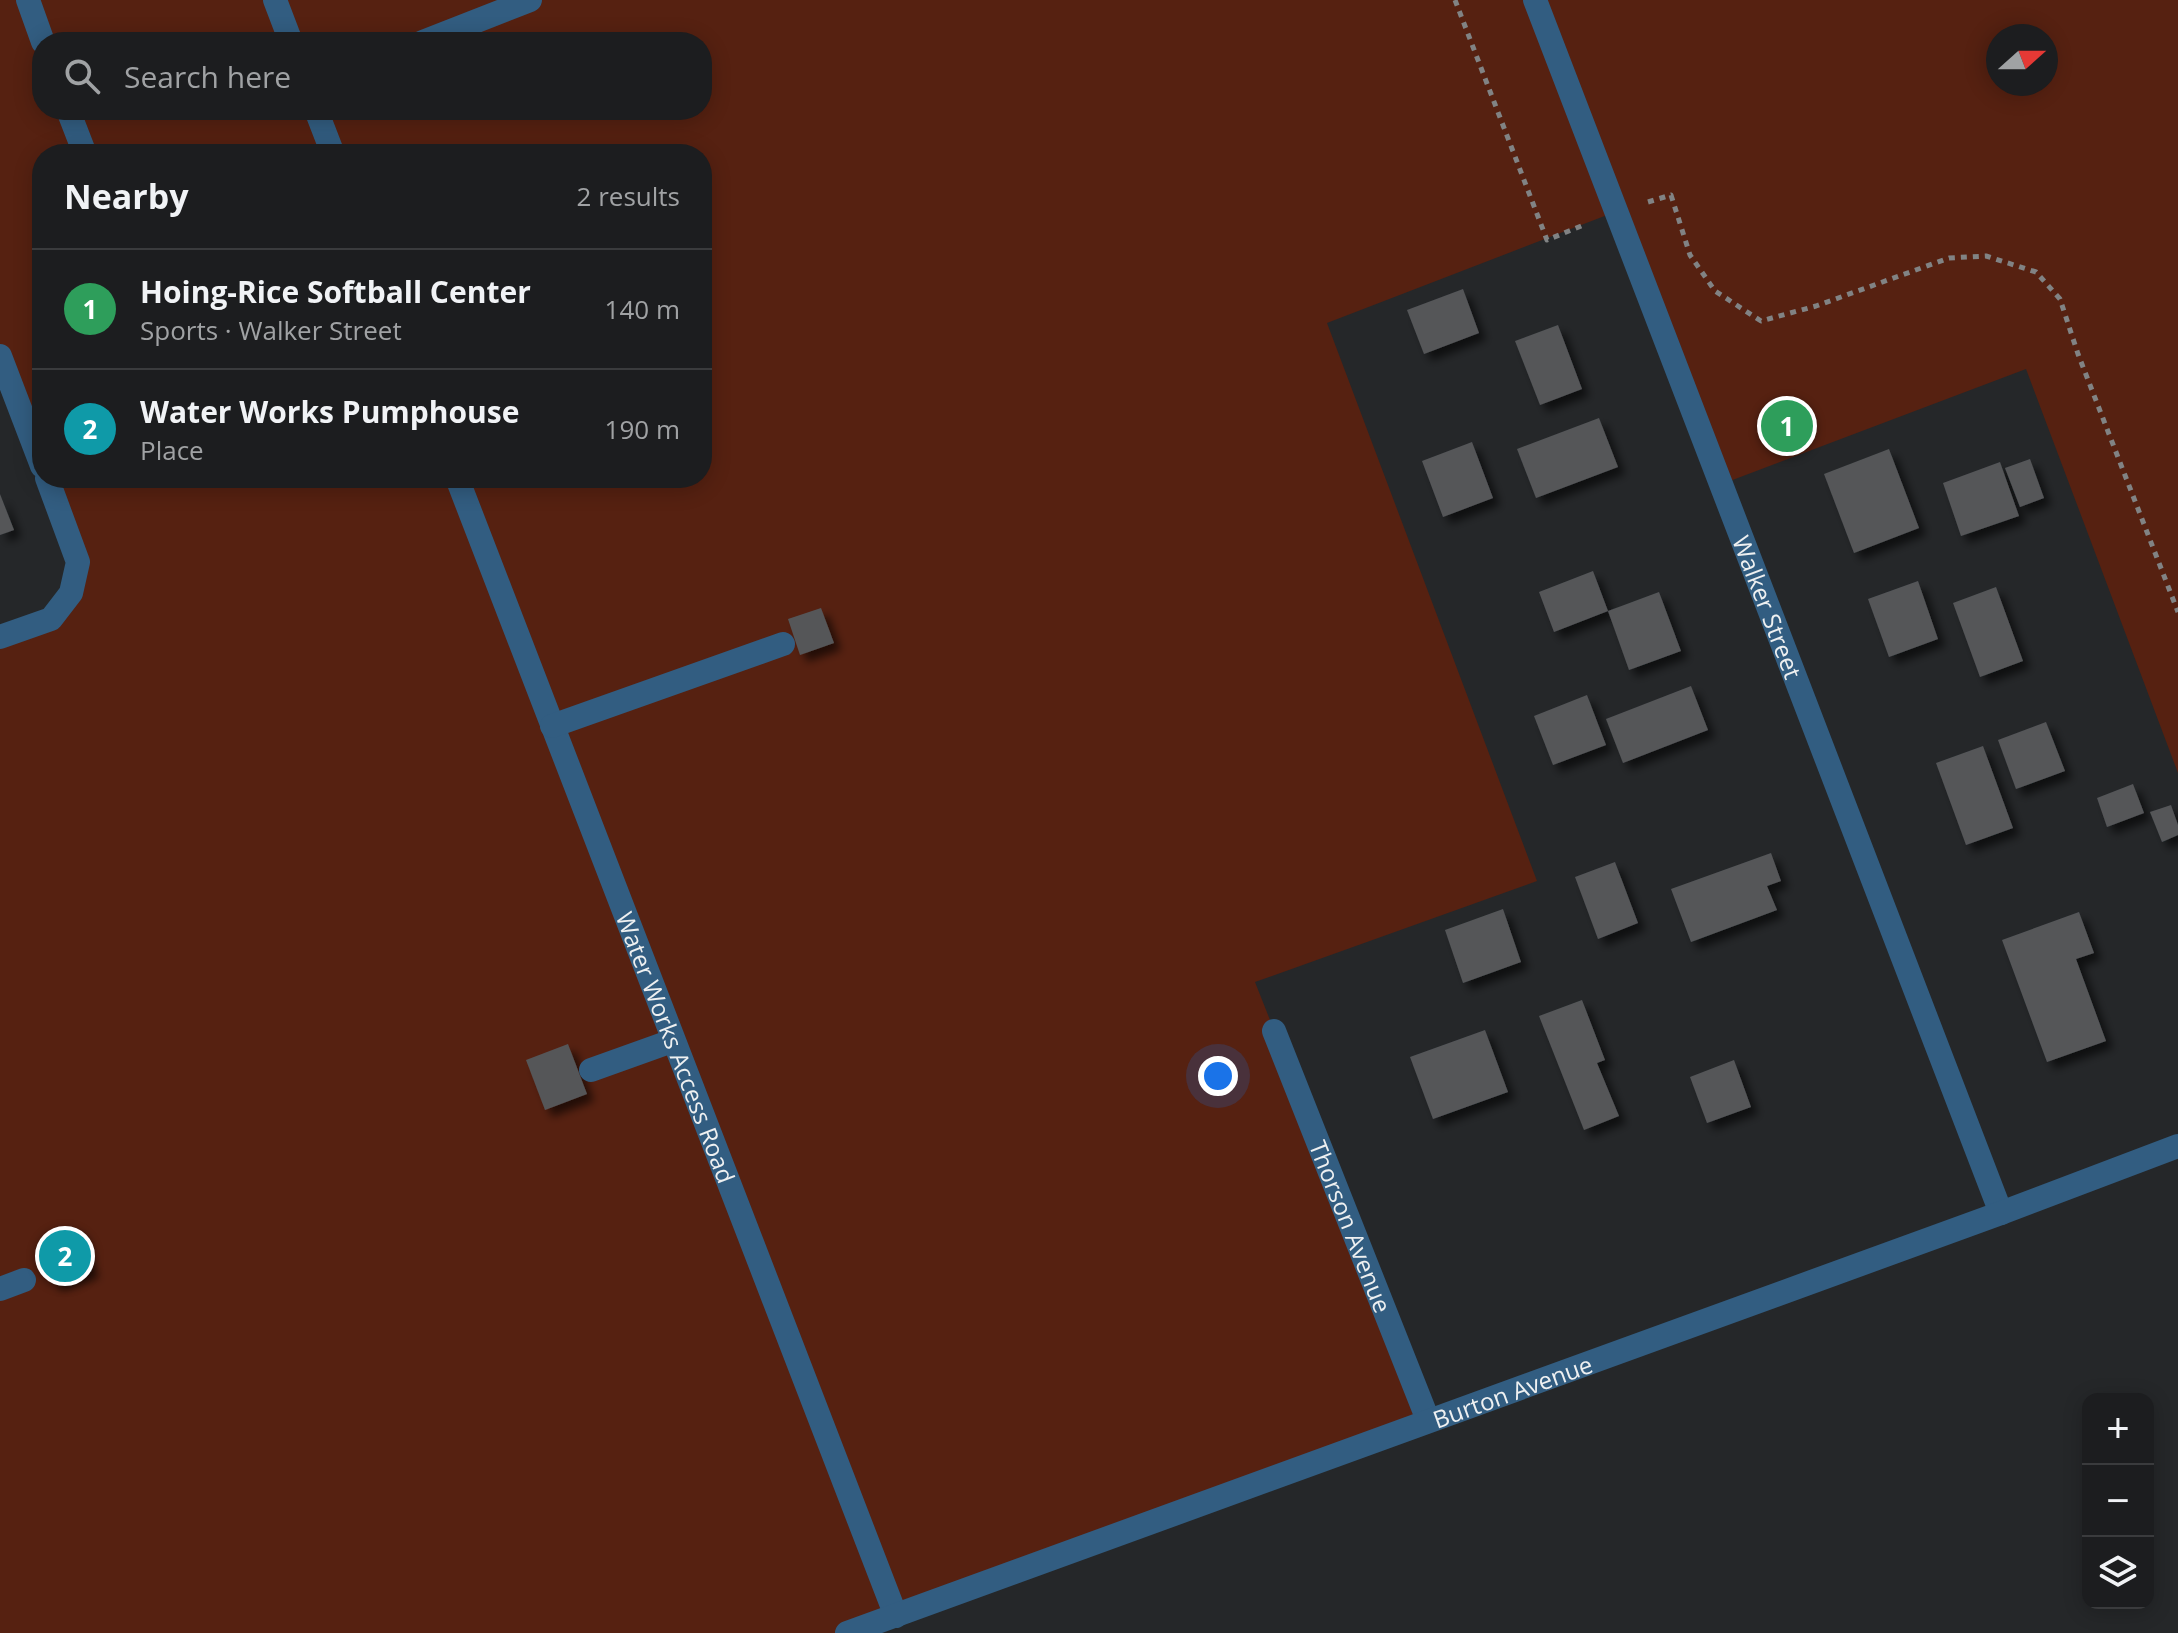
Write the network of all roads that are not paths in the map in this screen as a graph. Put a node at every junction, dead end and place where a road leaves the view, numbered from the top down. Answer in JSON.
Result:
{"nodes":[{"id":1,"x":28,"y":0,"type":"edge"},
{"id":2,"x":275,"y":0,"type":"edge"},
{"id":3,"x":530,"y":0,"type":"edge"},
{"id":4,"x":1535,"y":0,"type":"edge"},
{"id":5,"x":39,"y":32,"type":"edge"},
{"id":6,"x":287,"y":32,"type":"edge"},
{"id":7,"x":448,"y":32,"type":"edge"},
{"id":8,"x":72,"y":120,"type":"edge"},
{"id":9,"x":320,"y":120,"type":"edge"},
{"id":10,"x":81,"y":144,"type":"edge"},
{"id":11,"x":329,"y":144,"type":"edge"},
{"id":12,"x":0,"y":356,"type":"edge"},
{"id":13,"x":32,"y":440,"type":"edge"},
{"id":14,"x":51,"y":488,"type":"edge"},
{"id":15,"x":461,"y":488,"type":"edge"},
{"id":16,"x":0,"y":637,"type":"edge"},
{"id":17,"x":783,"y":644,"type":"dead end"},
{"id":18,"x":552,"y":726,"type":"junction"},
{"id":19,"x":1274,"y":1031,"type":"dead end"},
{"id":20,"x":672,"y":1041,"type":"junction"},
{"id":21,"x":591,"y":1070,"type":"dead end"},
{"id":22,"x":2178,"y":1146,"type":"edge"},
{"id":23,"x":2001,"y":1213,"type":"junction"},
{"id":24,"x":24,"y":1280,"type":"dead end"},
{"id":25,"x":0,"y":1289,"type":"edge"},
{"id":26,"x":1428,"y":1420,"type":"junction"},
{"id":27,"x":896,"y":1616,"type":"junction"},
{"id":28,"x":847,"y":1633,"type":"edge"}],
"edges":[{"from":1,"to":5,"type":"street"},
{"from":2,"to":6,"type":"street"},
{"from":3,"to":7,"type":"street"},
{"from":4,"to":23,"type":"street","name":"Walker Street"},
{"from":8,"to":10,"type":"street"},
{"from":9,"to":11,"type":"street"},
{"from":12,"to":13,"type":"street"},
{"from":14,"to":16,"type":"street"},
{"from":15,"to":18,"type":"street","name":"Water Works Access Road"},
{"from":17,"to":18,"type":"street"},
{"from":18,"to":20,"type":"street","name":"Water Works Access Road"},
{"from":19,"to":26,"type":"street","name":"Thorson Avenue"},
{"from":20,"to":21,"type":"street"},
{"from":20,"to":27,"type":"street","name":"Water Works Access Road"},
{"from":22,"to":23,"type":"street","name":"Burton Avenue"},
{"from":23,"to":26,"type":"street","name":"Burton Avenue"},
{"from":24,"to":25,"type":"street"},
{"from":26,"to":27,"type":"street","name":"Burton Avenue"},
{"from":27,"to":28,"type":"street","name":"Burton Avenue"}]}
